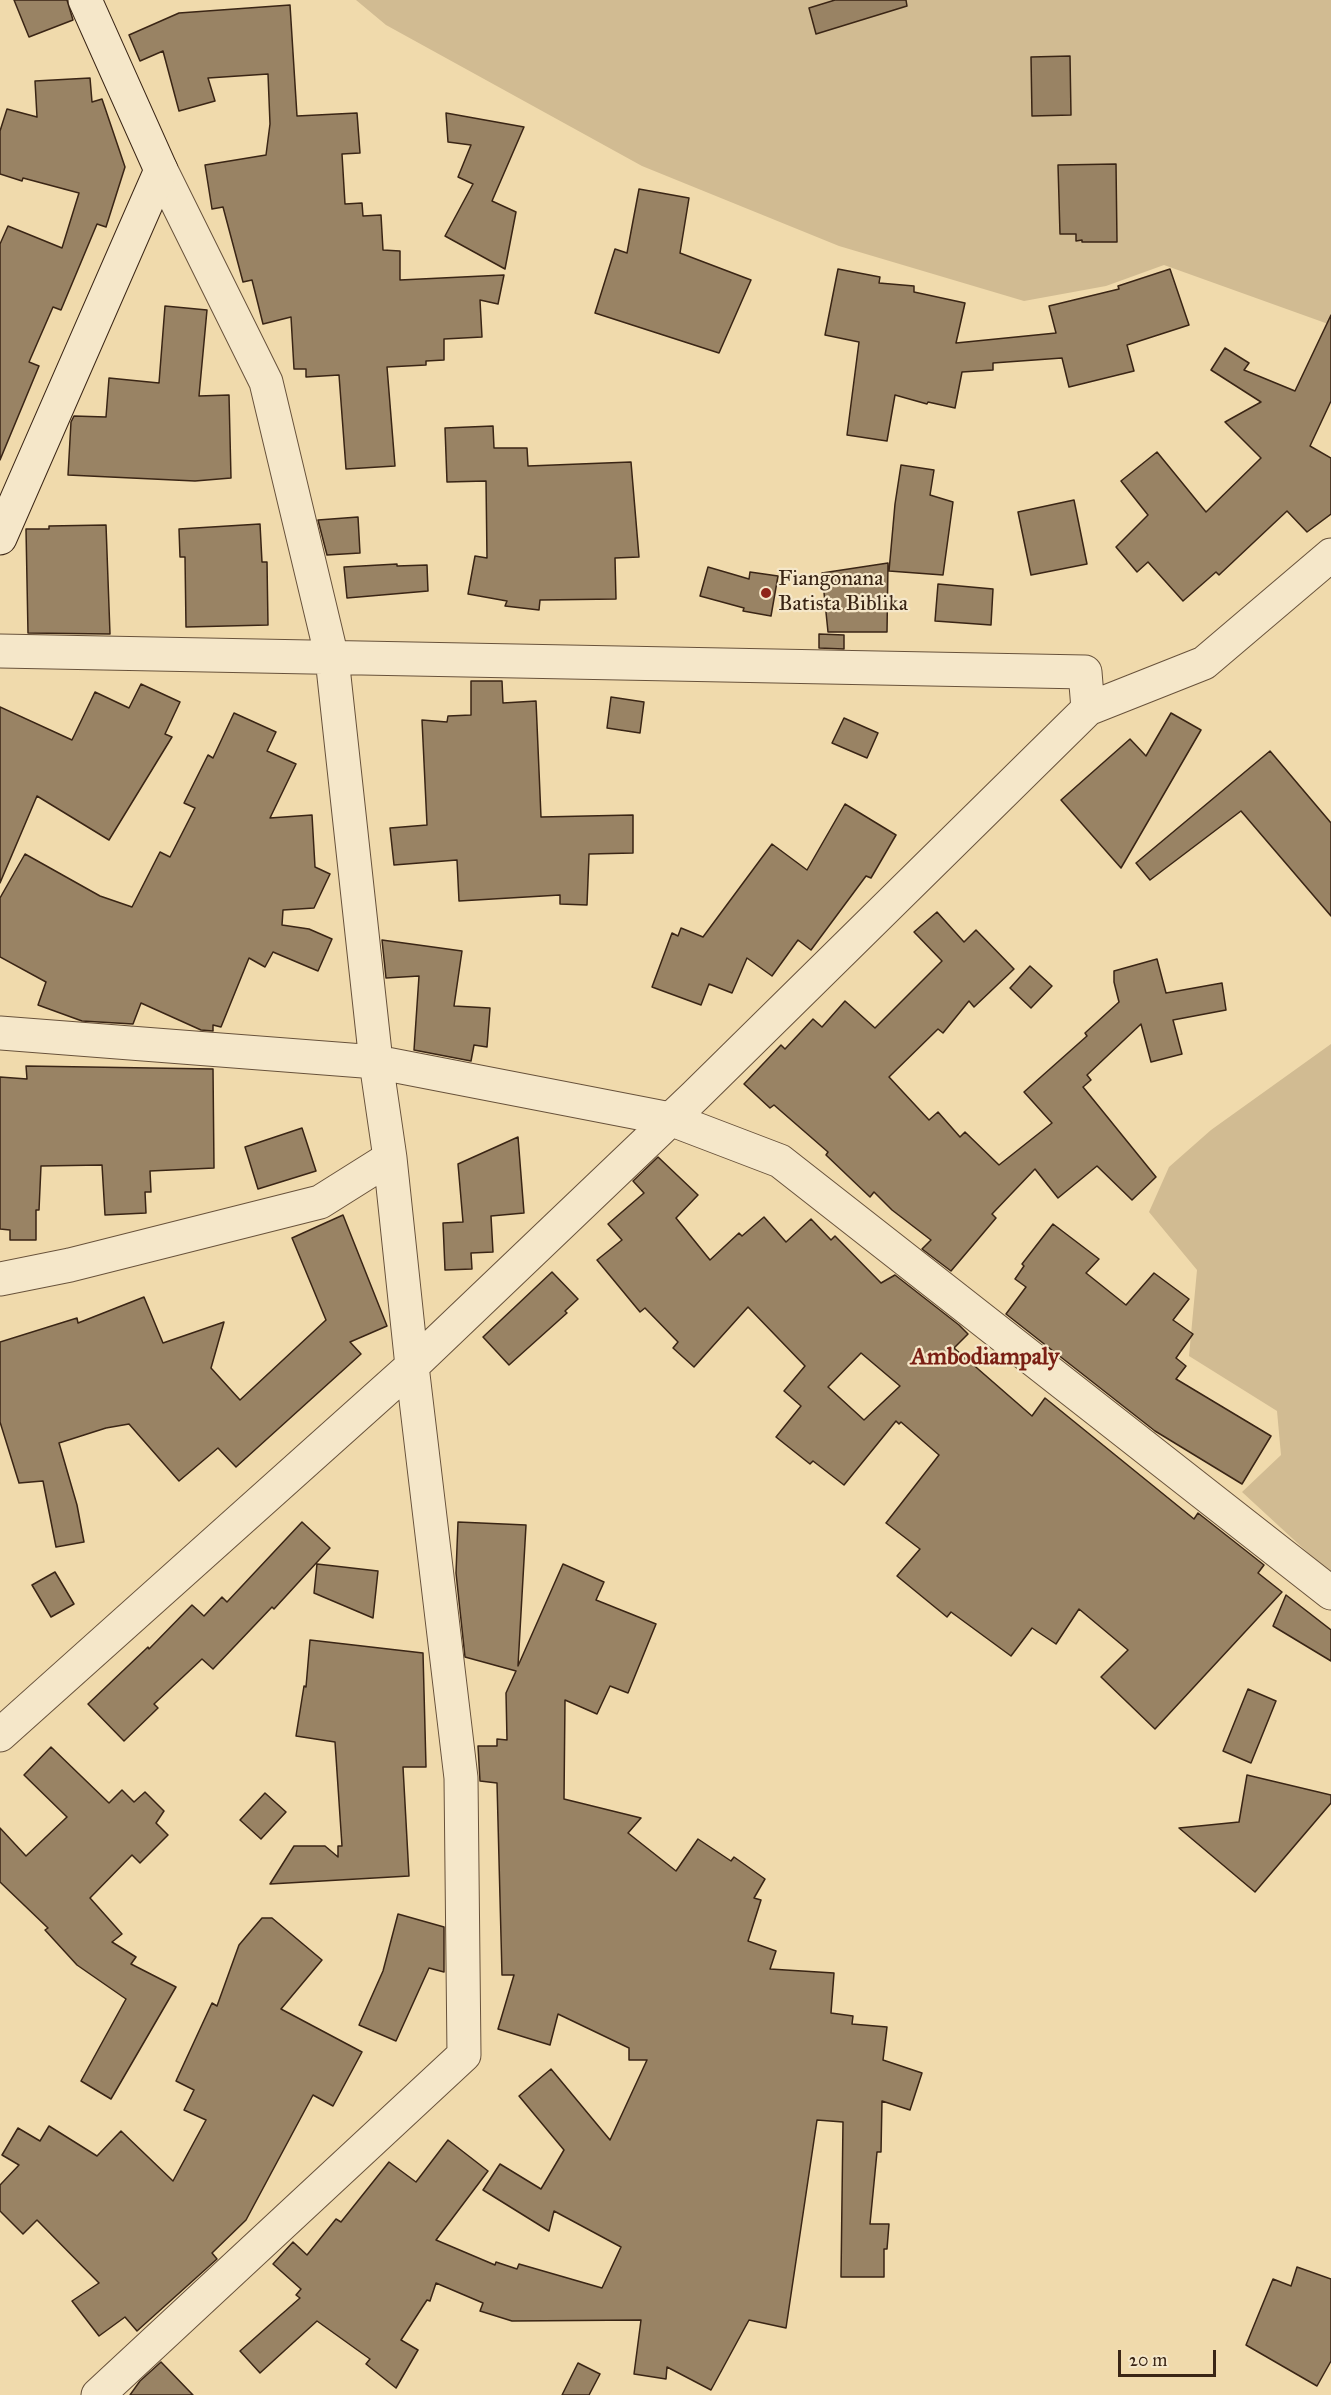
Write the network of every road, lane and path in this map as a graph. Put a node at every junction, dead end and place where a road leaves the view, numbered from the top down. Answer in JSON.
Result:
{"nodes":[{"id":1,"x":85,"y":0,"type":"edge"},
{"id":2,"x":161,"y":170,"type":"junction"},
{"id":3,"x":0,"y":538,"type":"edge"},
{"id":4,"x":1331,"y":555,"type":"edge"},
{"id":5,"x":0,"y":651,"type":"edge"},
{"id":6,"x":332,"y":658,"type":"junction"},
{"id":7,"x":1088,"y":709,"type":"junction"},
{"id":8,"x":0,"y":1033,"type":"edge"},
{"id":9,"x":376,"y":1062,"type":"junction"},
{"id":10,"x":670,"y":1119,"type":"junction"},
{"id":11,"x":390,"y":1158,"type":"junction"},
{"id":12,"x":0,"y":1279,"type":"edge"},
{"id":13,"x":412,"y":1366,"type":"junction"},
{"id":14,"x":1331,"y":1593,"type":"edge"},
{"id":15,"x":0,"y":1735,"type":"edge"},
{"id":16,"x":98,"y":2395,"type":"edge"}],
"edges":[{"from":1,"to":2,"type":"street"},
{"from":2,"to":3,"type":"street"},
{"from":2,"to":6,"type":"street"},
{"from":4,"to":7,"type":"street"},
{"from":5,"to":6,"type":"street"},
{"from":6,"to":7,"type":"street"},
{"from":6,"to":9,"type":"street"},
{"from":7,"to":10,"type":"street"},
{"from":8,"to":9,"type":"street"},
{"from":9,"to":10,"type":"street"},
{"from":9,"to":11,"type":"street"},
{"from":10,"to":13,"type":"street"},
{"from":10,"to":14,"type":"street"},
{"from":11,"to":12,"type":"street"},
{"from":11,"to":13,"type":"street"},
{"from":13,"to":15,"type":"street"},
{"from":13,"to":16,"type":"street"}]}
